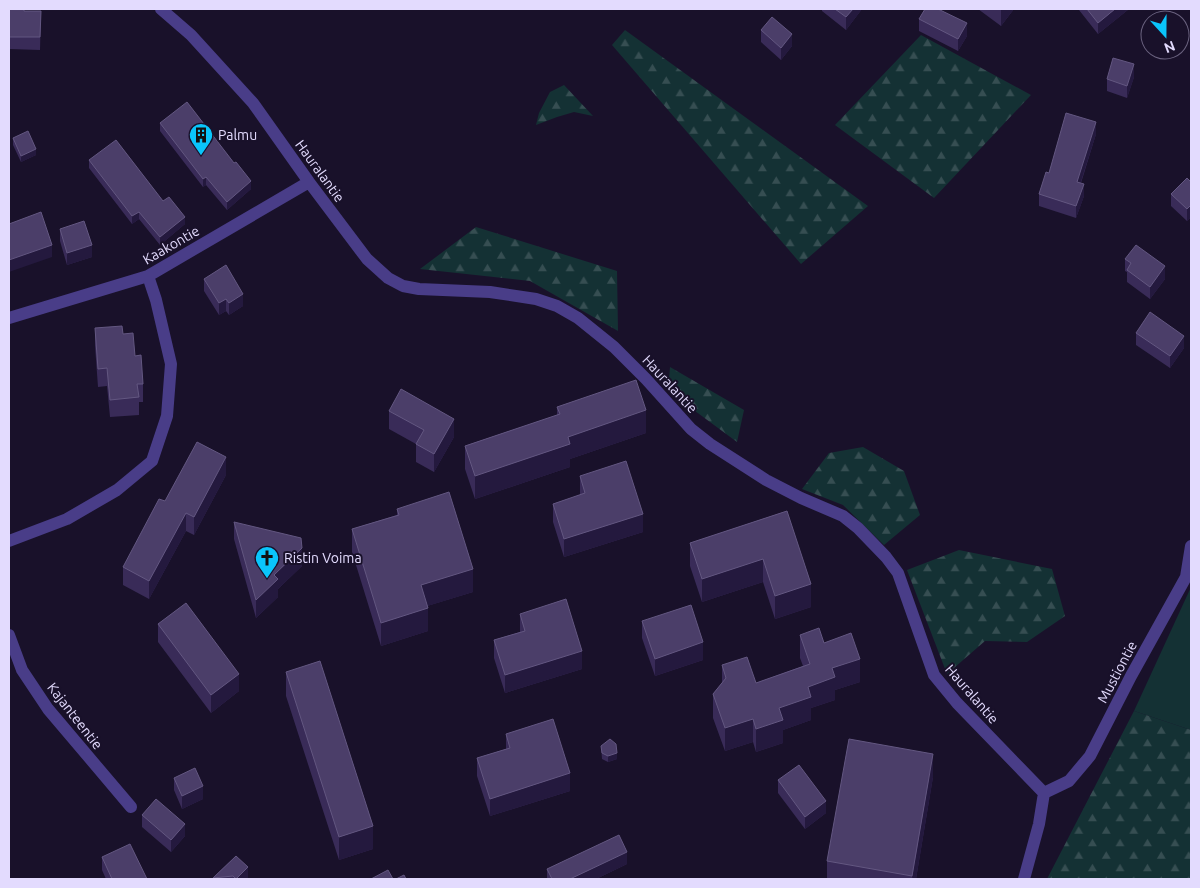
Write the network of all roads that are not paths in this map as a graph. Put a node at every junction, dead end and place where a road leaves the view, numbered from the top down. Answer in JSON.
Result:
{"nodes":[{"id":1,"x":161,"y":9,"type":"edge"},
{"id":2,"x":309,"y":182,"type":"junction"},
{"id":3,"x":148,"y":276,"type":"junction"},
{"id":4,"x":9,"y":318,"type":"edge"},
{"id":5,"x":9,"y":541,"type":"edge"},
{"id":6,"x":1191,"y":546,"type":"edge"},
{"id":7,"x":9,"y":635,"type":"edge"},
{"id":8,"x":1044,"y":794,"type":"junction"},
{"id":9,"x":130,"y":807,"type":"dead end"},
{"id":10,"x":1024,"y":879,"type":"edge"}],
"edges":[{"from":1,"to":2,"type":"street","name":"Hauralantie"},
{"from":2,"to":3,"type":"street","name":"Kaakontie"},
{"from":2,"to":8,"type":"street","name":"Hauralantie"},
{"from":3,"to":4,"type":"street","name":"Kaakontie"},
{"from":3,"to":5,"type":"street"},
{"from":6,"to":8,"type":"street","name":"Mustiontie"},
{"from":7,"to":9,"type":"street","name":"Kajanteentie"},
{"from":8,"to":10,"type":"street"}]}
